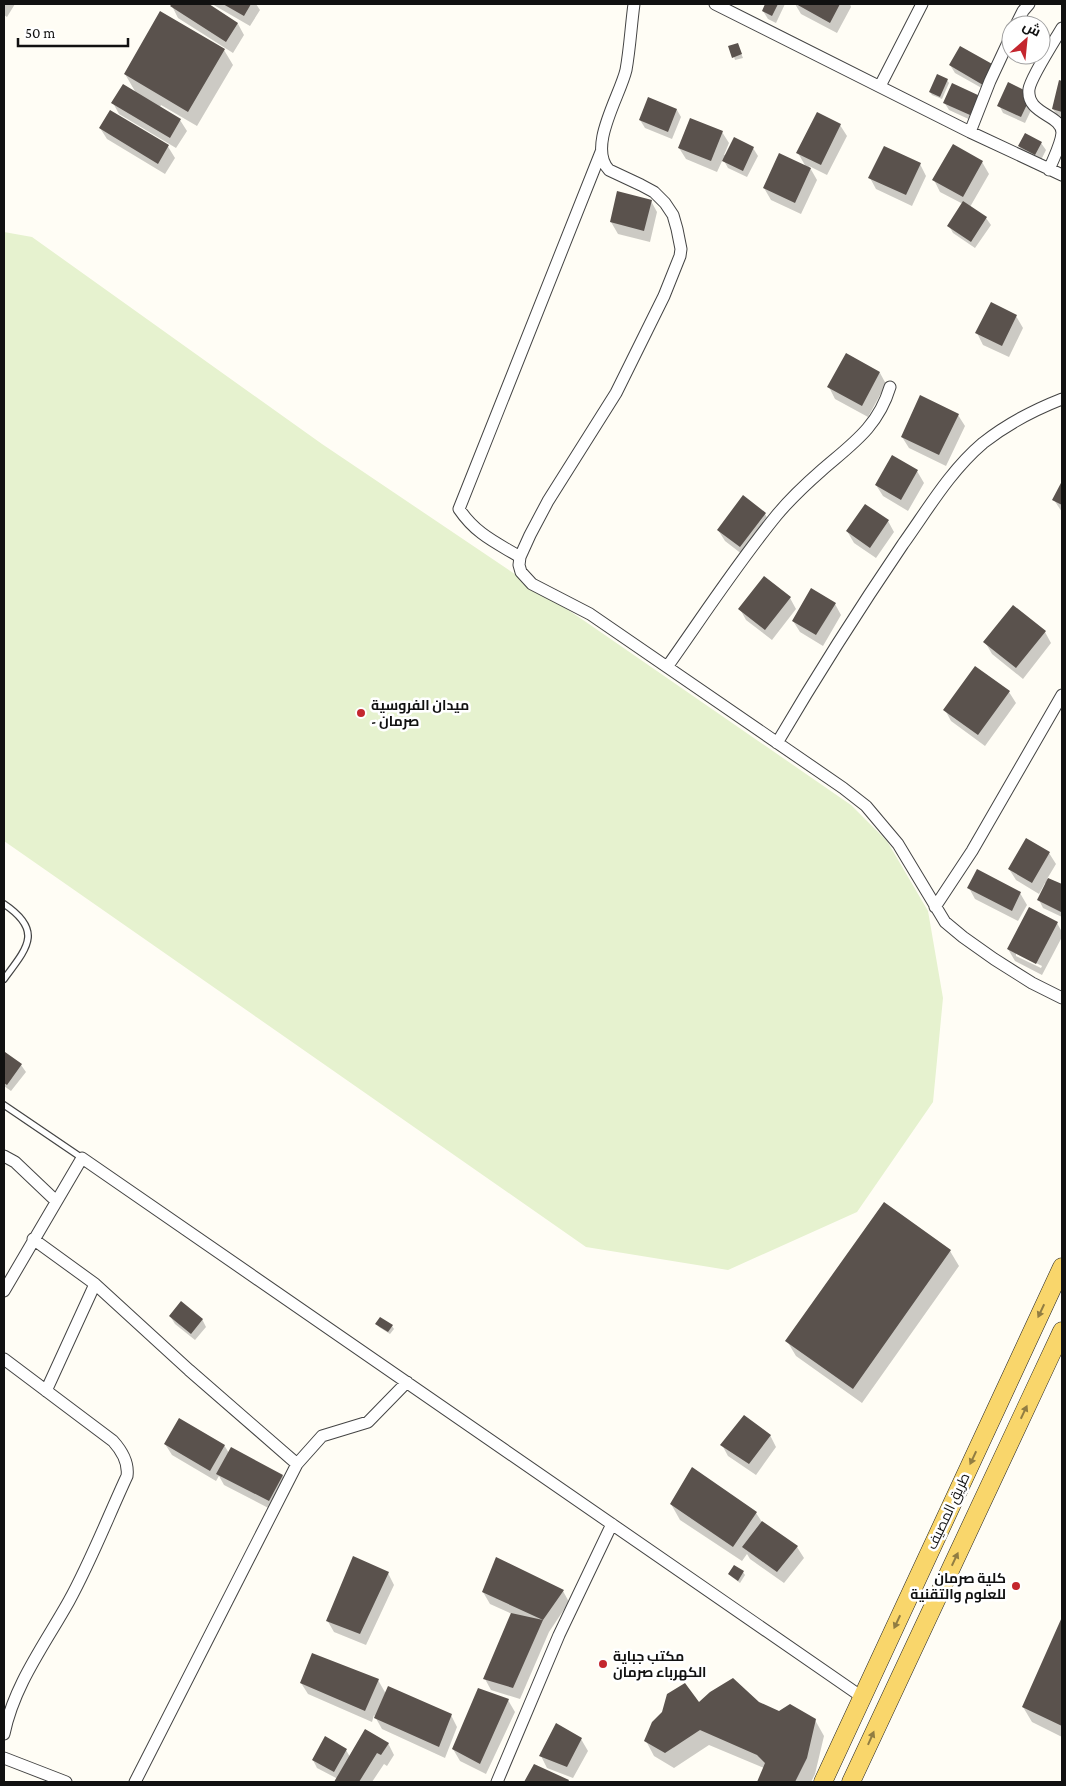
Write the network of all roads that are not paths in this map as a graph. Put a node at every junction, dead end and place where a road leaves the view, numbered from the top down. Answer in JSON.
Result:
{"nodes":[{"id":1,"x":634,"y":4,"type":"edge"},
{"id":2,"x":715,"y":4,"type":"edge"},
{"id":3,"x":922,"y":4,"type":"edge"},
{"id":4,"x":1028,"y":4,"type":"edge"},
{"id":5,"x":1021,"y":15,"type":"edge"},
{"id":6,"x":1062,"y":28,"type":"edge"},
{"id":7,"x":1001,"y":58,"type":"edge"},
{"id":8,"x":880,"y":86,"type":"junction"},
{"id":9,"x":970,"y":132,"type":"junction"},
{"id":10,"x":601,"y":152,"type":"junction"},
{"id":11,"x":1049,"y":170,"type":"junction"},
{"id":12,"x":1062,"y":175,"type":"edge"},
{"id":13,"x":890,"y":387,"type":"dead end"},
{"id":14,"x":1062,"y":399,"type":"edge"},
{"id":15,"x":520,"y":557,"type":"junction"},
{"id":16,"x":667,"y":667,"type":"junction"},
{"id":17,"x":1062,"y":695,"type":"edge"},
{"id":18,"x":777,"y":743,"type":"junction"},
{"id":19,"x":4,"y":904,"type":"edge"},
{"id":20,"x":936,"y":907,"type":"junction"},
{"id":21,"x":4,"y":979,"type":"edge"},
{"id":22,"x":1062,"y":998,"type":"edge"},
{"id":23,"x":4,"y":1105,"type":"edge"},
{"id":24,"x":4,"y":1156,"type":"edge"},
{"id":25,"x":82,"y":1158,"type":"junction"},
{"id":26,"x":56,"y":1201,"type":"junction"},
{"id":27,"x":33,"y":1239,"type":"junction"},
{"id":28,"x":1062,"y":1267,"type":"edge"},
{"id":29,"x":94,"y":1284,"type":"junction"},
{"id":30,"x":4,"y":1291,"type":"edge"},
{"id":31,"x":1062,"y":1331,"type":"edge"},
{"id":32,"x":4,"y":1359,"type":"edge"},
{"id":33,"x":407,"y":1382,"type":"junction"},
{"id":34,"x":46,"y":1391,"type":"junction"},
{"id":35,"x":297,"y":1464,"type":"junction"},
{"id":36,"x":612,"y":1524,"type":"junction"},
{"id":37,"x":862,"y":1697,"type":"junction"},
{"id":38,"x":4,"y":1734,"type":"edge"},
{"id":39,"x":4,"y":1758,"type":"edge"},
{"id":40,"x":66,"y":1782,"type":"edge"},
{"id":41,"x":135,"y":1782,"type":"edge"},
{"id":42,"x":497,"y":1782,"type":"edge"},
{"id":43,"x":823,"y":1782,"type":"edge"},
{"id":44,"x":851,"y":1782,"type":"edge"}],
"edges":[{"from":1,"to":10,"type":"street"},
{"from":2,"to":8,"type":"street"},
{"from":3,"to":8,"type":"street"},
{"from":4,"to":5,"type":"street"},
{"from":6,"to":11,"type":"street"},
{"from":7,"to":9,"type":"street"},
{"from":8,"to":9,"type":"street"},
{"from":9,"to":11,"type":"street"},
{"from":10,"to":15,"type":"street"},
{"from":10,"to":15,"type":"street"},
{"from":11,"to":12,"type":"street"},
{"from":13,"to":16,"type":"street"},
{"from":14,"to":18,"type":"street"},
{"from":15,"to":16,"type":"street"},
{"from":16,"to":18,"type":"street"},
{"from":17,"to":20,"type":"street"},
{"from":18,"to":20,"type":"street"},
{"from":19,"to":21,"type":"lane"},
{"from":20,"to":22,"type":"street"},
{"from":23,"to":25,"type":"lane"},
{"from":24,"to":26,"type":"street"},
{"from":25,"to":26,"type":"street"},
{"from":25,"to":33,"type":"street"},
{"from":26,"to":27,"type":"street"},
{"from":27,"to":29,"type":"street"},
{"from":27,"to":30,"type":"street"},
{"from":28,"to":37,"type":"main road","name":"طريق المصيف","one_way":true},
{"from":29,"to":34,"type":"street"},
{"from":29,"to":35,"type":"street"},
{"from":44,"to":31,"type":"main road","name":"طريق المصيف","one_way":true},
{"from":32,"to":34,"type":"street"},
{"from":33,"to":35,"type":"street"},
{"from":33,"to":36,"type":"street"},
{"from":34,"to":38,"type":"street"},
{"from":35,"to":41,"type":"street"},
{"from":36,"to":37,"type":"street"},
{"from":36,"to":42,"type":"street"},
{"from":37,"to":43,"type":"main road","name":"طريق المصيف"},
{"from":39,"to":40,"type":"street"}]}
